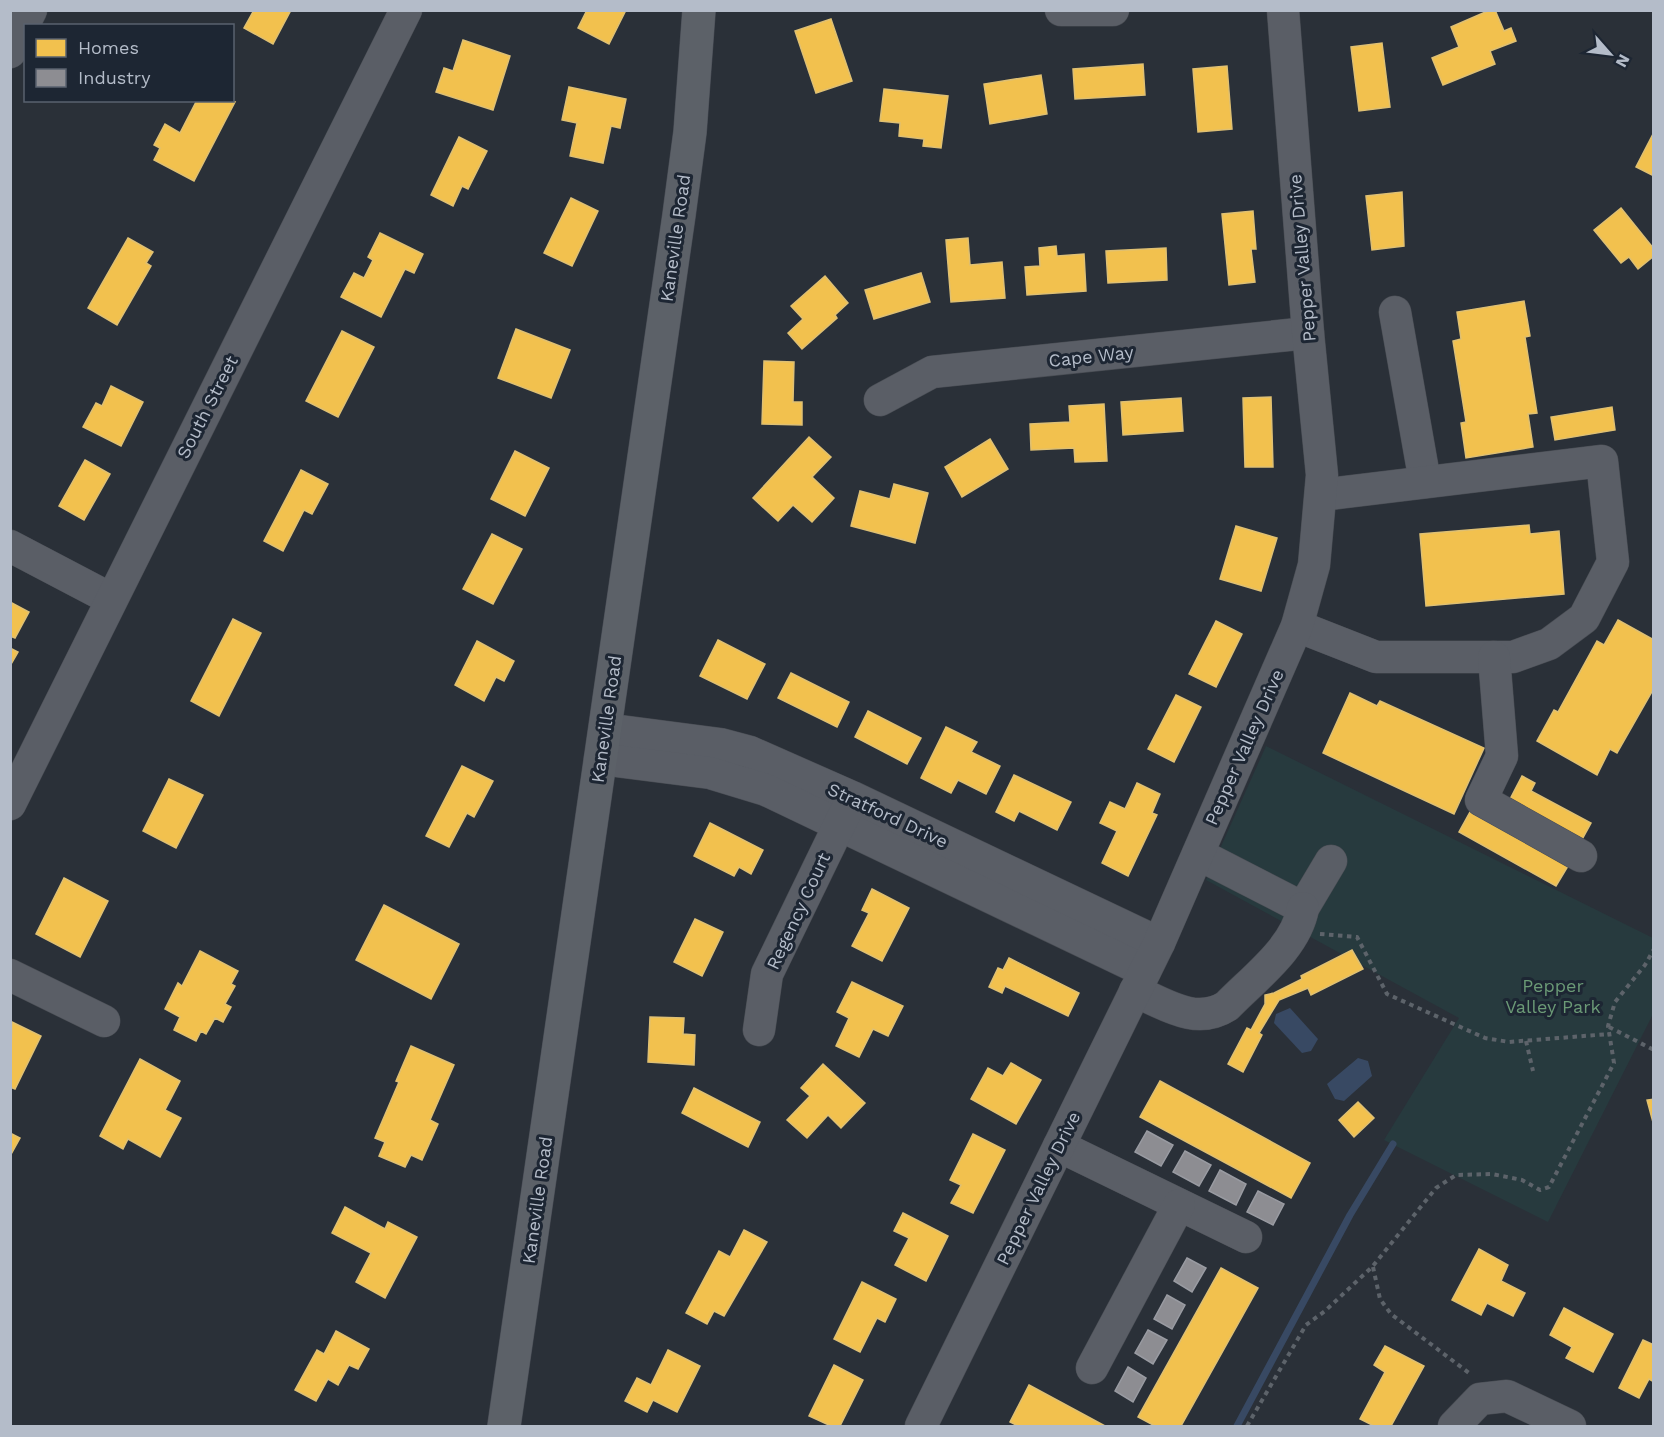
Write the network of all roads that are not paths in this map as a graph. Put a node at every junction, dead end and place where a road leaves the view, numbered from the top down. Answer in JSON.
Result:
{"nodes":[{"id":1,"x":31,"y":10,"type":"edge"},
{"id":2,"x":406,"y":10,"type":"edge"},
{"id":3,"x":699,"y":10,"type":"edge"},
{"id":4,"x":1061,"y":10,"type":"edge"},
{"id":5,"x":1113,"y":10,"type":"edge"},
{"id":6,"x":1283,"y":10,"type":"edge"},
{"id":7,"x":10,"y":52,"type":"edge"},
{"id":8,"x":1395,"y":312,"type":"dead end"},
{"id":9,"x":1308,"y":333,"type":"junction"},
{"id":10,"x":880,"y":400,"type":"dead end"},
{"id":11,"x":1425,"y":482,"type":"junction"},
{"id":12,"x":1321,"y":495,"type":"junction"},
{"id":13,"x":10,"y":546,"type":"edge"},
{"id":14,"x":111,"y":599,"type":"junction"},
{"id":15,"x":1297,"y":626,"type":"junction"},
{"id":16,"x":1494,"y":657,"type":"junction"},
{"id":17,"x":602,"y":744,"type":"junction"},
{"id":18,"x":10,"y":804,"type":"edge"},
{"id":19,"x":846,"y":811,"type":"junction"},
{"id":20,"x":1198,"y":854,"type":"junction"},
{"id":21,"x":1581,"y":856,"type":"dead end"},
{"id":22,"x":1331,"y":861,"type":"dead end"},
{"id":23,"x":1299,"y":921,"type":"junction"},
{"id":24,"x":1159,"y":943,"type":"junction"},
{"id":25,"x":10,"y":975,"type":"edge"},
{"id":26,"x":1140,"y":981,"type":"junction"},
{"id":27,"x":104,"y":1021,"type":"dead end"},
{"id":28,"x":759,"y":1030,"type":"dead end"},
{"id":29,"x":1059,"y":1146,"type":"junction"},
{"id":30,"x":1179,"y":1205,"type":"junction"},
{"id":31,"x":1246,"y":1237,"type":"dead end"},
{"id":32,"x":1092,"y":1368,"type":"dead end"},
{"id":33,"x":504,"y":1426,"type":"edge"},
{"id":34,"x":921,"y":1426,"type":"edge"},
{"id":35,"x":1454,"y":1426,"type":"edge"},
{"id":36,"x":1570,"y":1426,"type":"edge"}],
"edges":[{"from":1,"to":7,"type":"street"},
{"from":2,"to":14,"type":"street","name":"South Street"},
{"from":3,"to":17,"type":"main road","name":"Kaneville Road"},
{"from":4,"to":5,"type":"street"},
{"from":6,"to":9,"type":"street","name":"Pepper Valley Drive"},
{"from":8,"to":11,"type":"street"},
{"from":9,"to":10,"type":"street","name":"Cape Way"},
{"from":9,"to":12,"type":"street","name":"Pepper Valley Drive"},
{"from":11,"to":12,"type":"street"},
{"from":11,"to":16,"type":"street"},
{"from":12,"to":15,"type":"street","name":"Pepper Valley Drive"},
{"from":13,"to":14,"type":"street"},
{"from":14,"to":18,"type":"street","name":"South Street"},
{"from":15,"to":16,"type":"street"},
{"from":15,"to":20,"type":"street","name":"Pepper Valley Drive"},
{"from":16,"to":21,"type":"street"},
{"from":17,"to":19,"type":"street","name":"Stratford Drive"},
{"from":17,"to":33,"type":"main road","name":"Kaneville Road"},
{"from":19,"to":24,"type":"street","name":"Stratford Drive"},
{"from":19,"to":26,"type":"street","name":"Stratford Drive"},
{"from":19,"to":28,"type":"street","name":"Regency Court"},
{"from":20,"to":23,"type":"street"},
{"from":20,"to":24,"type":"street","name":"Pepper Valley Drive"},
{"from":22,"to":23,"type":"street","name":"Stratford Drive"},
{"from":23,"to":26,"type":"street","name":"Stratford Drive"},
{"from":24,"to":26,"type":"street","name":"Pepper Valley Drive"},
{"from":25,"to":27,"type":"street"},
{"from":26,"to":29,"type":"street","name":"Pepper Valley Drive"},
{"from":29,"to":30,"type":"street"},
{"from":29,"to":34,"type":"street","name":"Pepper Valley Drive"},
{"from":30,"to":31,"type":"street"},
{"from":30,"to":32,"type":"street"},
{"from":35,"to":36,"type":"street"}]}
